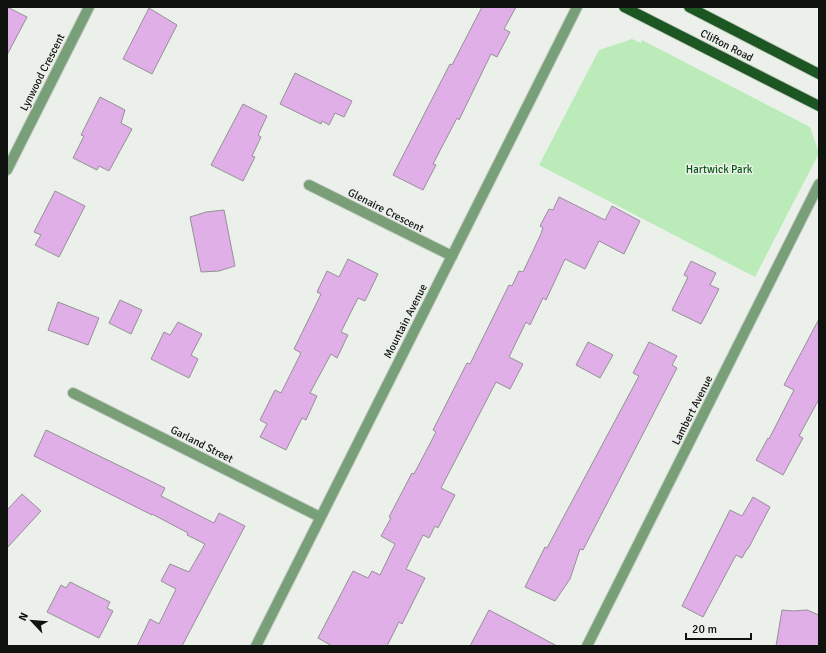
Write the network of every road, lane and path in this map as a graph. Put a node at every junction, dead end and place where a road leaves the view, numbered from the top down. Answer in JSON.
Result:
{"nodes":[{"id":1,"x":89,"y":7,"type":"edge"},
{"id":2,"x":577,"y":7,"type":"edge"},
{"id":3,"x":624,"y":7,"type":"edge"},
{"id":4,"x":689,"y":7,"type":"edge"},
{"id":5,"x":819,"y":74,"type":"edge"},
{"id":6,"x":819,"y":106,"type":"edge"},
{"id":7,"x":7,"y":170,"type":"edge"},
{"id":8,"x":819,"y":184,"type":"edge"},
{"id":9,"x":310,"y":185,"type":"dead end"},
{"id":10,"x":452,"y":256,"type":"junction"},
{"id":11,"x":73,"y":393,"type":"dead end"},
{"id":12,"x":320,"y":517,"type":"junction"},
{"id":13,"x":256,"y":646,"type":"edge"},
{"id":14,"x":587,"y":646,"type":"edge"}],
"edges":[{"from":1,"to":7,"type":"street","name":"Lynwood Crescent"},
{"from":2,"to":10,"type":"street","name":"Mountain Avenue"},
{"from":3,"to":6,"type":"main road","name":"Clifton Road"},
{"from":4,"to":5,"type":"main road","name":"Clifton Road"},
{"from":8,"to":14,"type":"street","name":"Lambert Avenue"},
{"from":9,"to":10,"type":"street","name":"Glenaire Crescent"},
{"from":10,"to":12,"type":"street","name":"Mountain Avenue"},
{"from":11,"to":12,"type":"street","name":"Garland Street"},
{"from":12,"to":13,"type":"street","name":"Mountain Avenue"}]}
